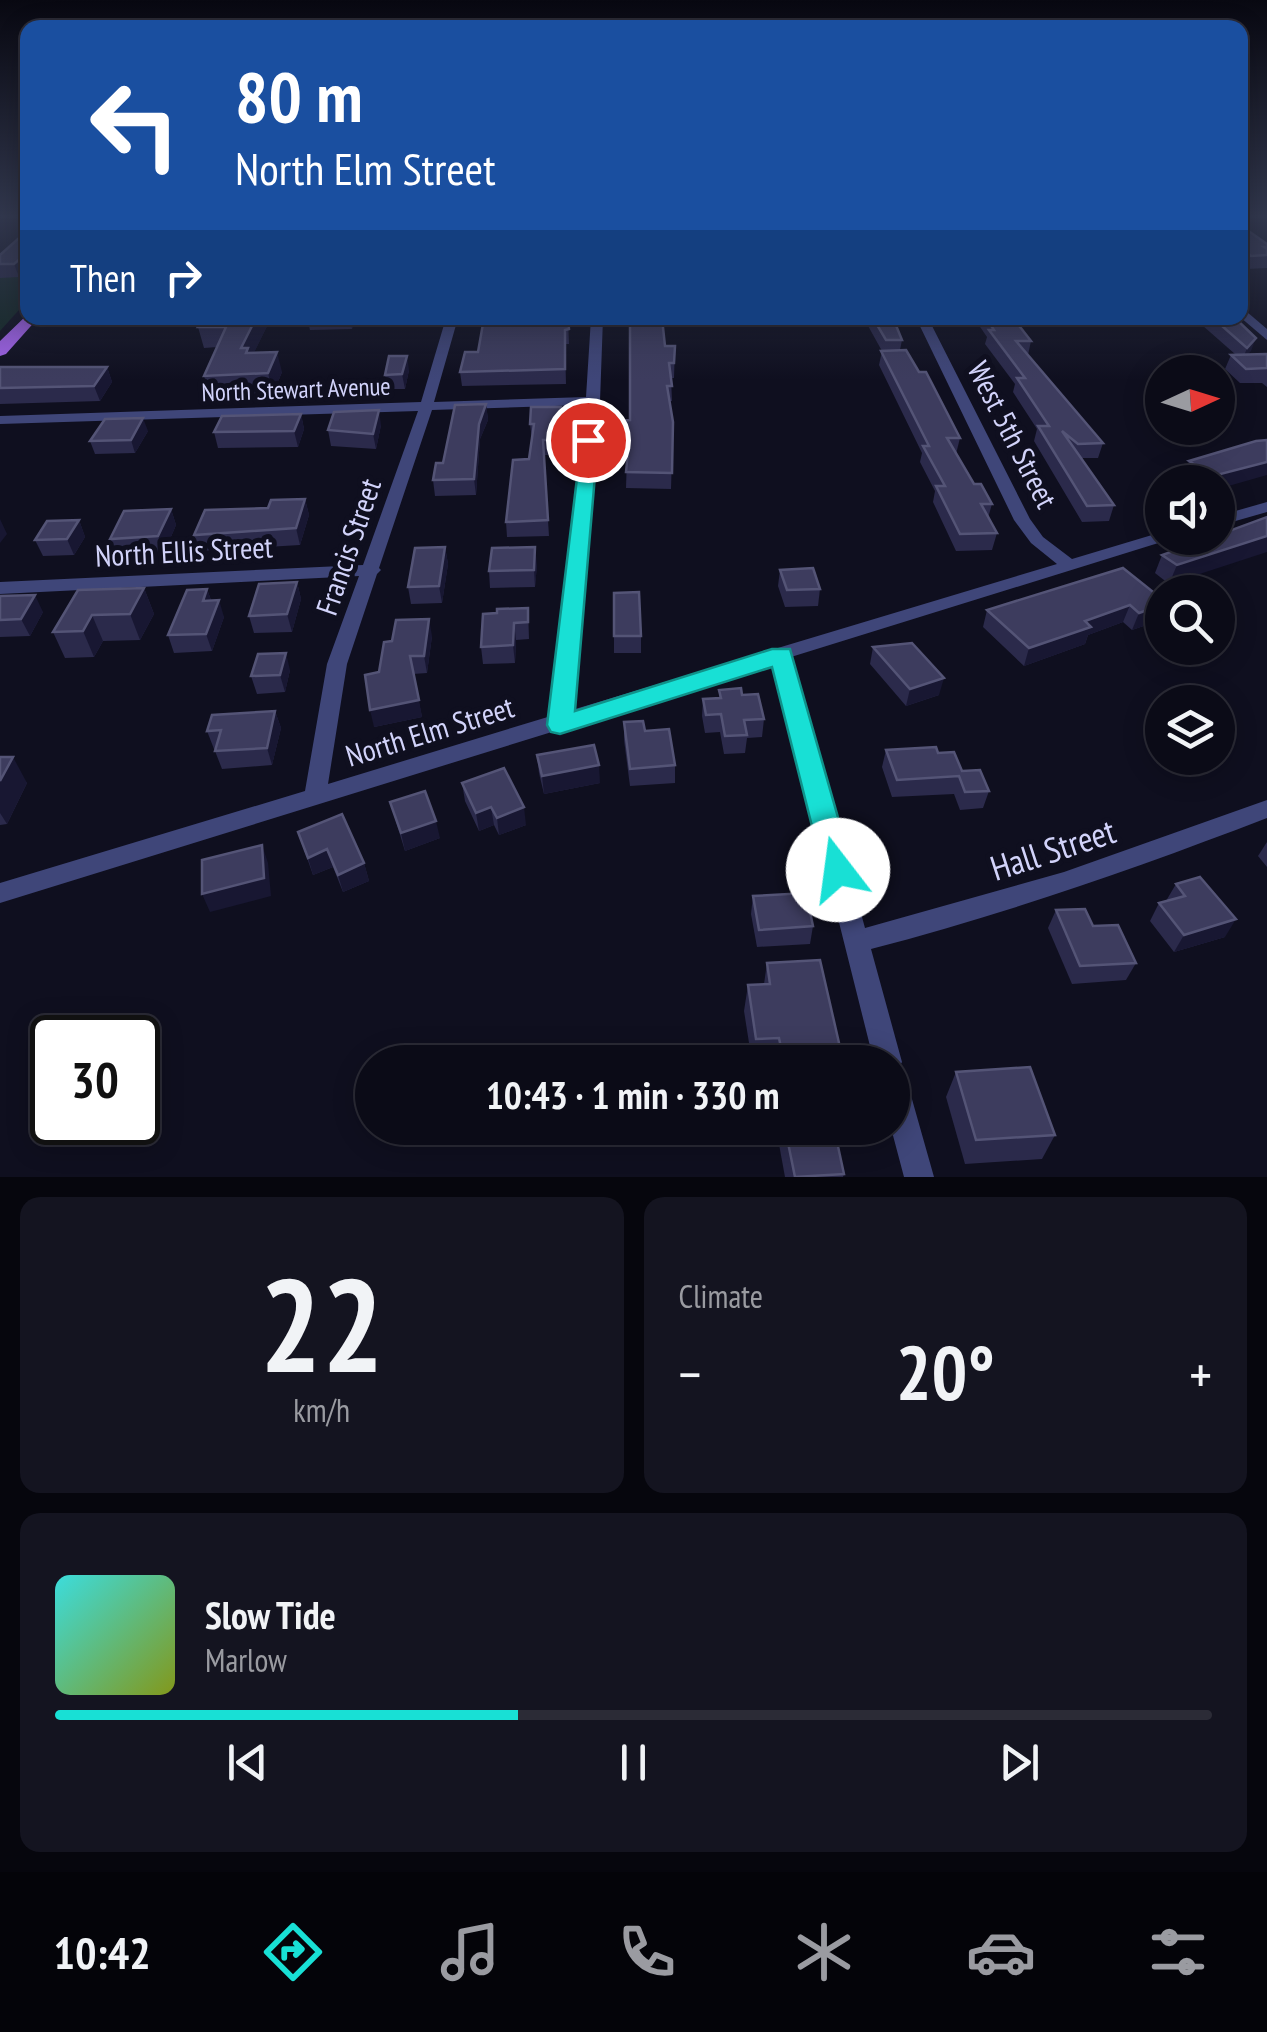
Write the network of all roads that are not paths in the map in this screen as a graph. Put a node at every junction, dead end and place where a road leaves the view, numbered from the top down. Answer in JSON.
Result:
{"nodes":[{"id":1,"x":1248,"y":318,"type":"edge"},
{"id":2,"x":24,"y":325,"type":"edge"},
{"id":3,"x":450,"y":325,"type":"edge"},
{"id":4,"x":596,"y":325,"type":"edge"},
{"id":5,"x":925,"y":325,"type":"edge"},
{"id":6,"x":1267,"y":336,"type":"edge"},
{"id":7,"x":0,"y":351,"type":"edge"},
{"id":8,"x":593,"y":401,"type":"junction"},
{"id":9,"x":426,"y":407,"type":"junction"},
{"id":10,"x":0,"y":420,"type":"edge"},
{"id":11,"x":1267,"y":507,"type":"edge"},
{"id":12,"x":1235,"y":516,"type":"edge"},
{"id":13,"x":1145,"y":543,"type":"edge"},
{"id":14,"x":1069,"y":565,"type":"junction"},
{"id":15,"x":372,"y":570,"type":"junction"},
{"id":16,"x":0,"y":588,"type":"edge"},
{"id":17,"x":781,"y":655,"type":"junction"},
{"id":18,"x":560,"y":725,"type":"junction"},
{"id":19,"x":315,"y":798,"type":"junction"},
{"id":20,"x":1267,"y":809,"type":"edge"},
{"id":21,"x":0,"y":893,"type":"edge"},
{"id":22,"x":856,"y":942,"type":"junction"},
{"id":23,"x":883,"y":1045,"type":"edge"},
{"id":24,"x":910,"y":1145,"type":"edge"},
{"id":25,"x":918,"y":1177,"type":"edge"}],
"edges":[{"from":1,"to":6,"type":"street"},
{"from":2,"to":7,"type":"main road"},
{"from":3,"to":9,"type":"street","name":"Francis Street"},
{"from":4,"to":8,"type":"street"},
{"from":5,"to":14,"type":"street","name":"West 5th Street"},
{"from":8,"to":9,"type":"street","name":"North Stewart Avenue"},
{"from":8,"to":18,"type":"street"},
{"from":9,"to":10,"type":"street","name":"North Stewart Avenue"},
{"from":9,"to":15,"type":"street","name":"Francis Street"},
{"from":11,"to":12,"type":"street"},
{"from":13,"to":14,"type":"street","name":"North Elm Street"},
{"from":14,"to":17,"type":"street","name":"North Elm Street"},
{"from":15,"to":16,"type":"street","name":"North Ellis Street"},
{"from":15,"to":19,"type":"street","name":"Francis Street"},
{"from":17,"to":18,"type":"street","name":"North Elm Street"},
{"from":17,"to":22,"type":"street"},
{"from":18,"to":19,"type":"street","name":"North Elm Street"},
{"from":19,"to":21,"type":"street","name":"North Elm Street"},
{"from":20,"to":22,"type":"street","name":"Hall Street"},
{"from":22,"to":23,"type":"street"},
{"from":24,"to":25,"type":"street"}]}
